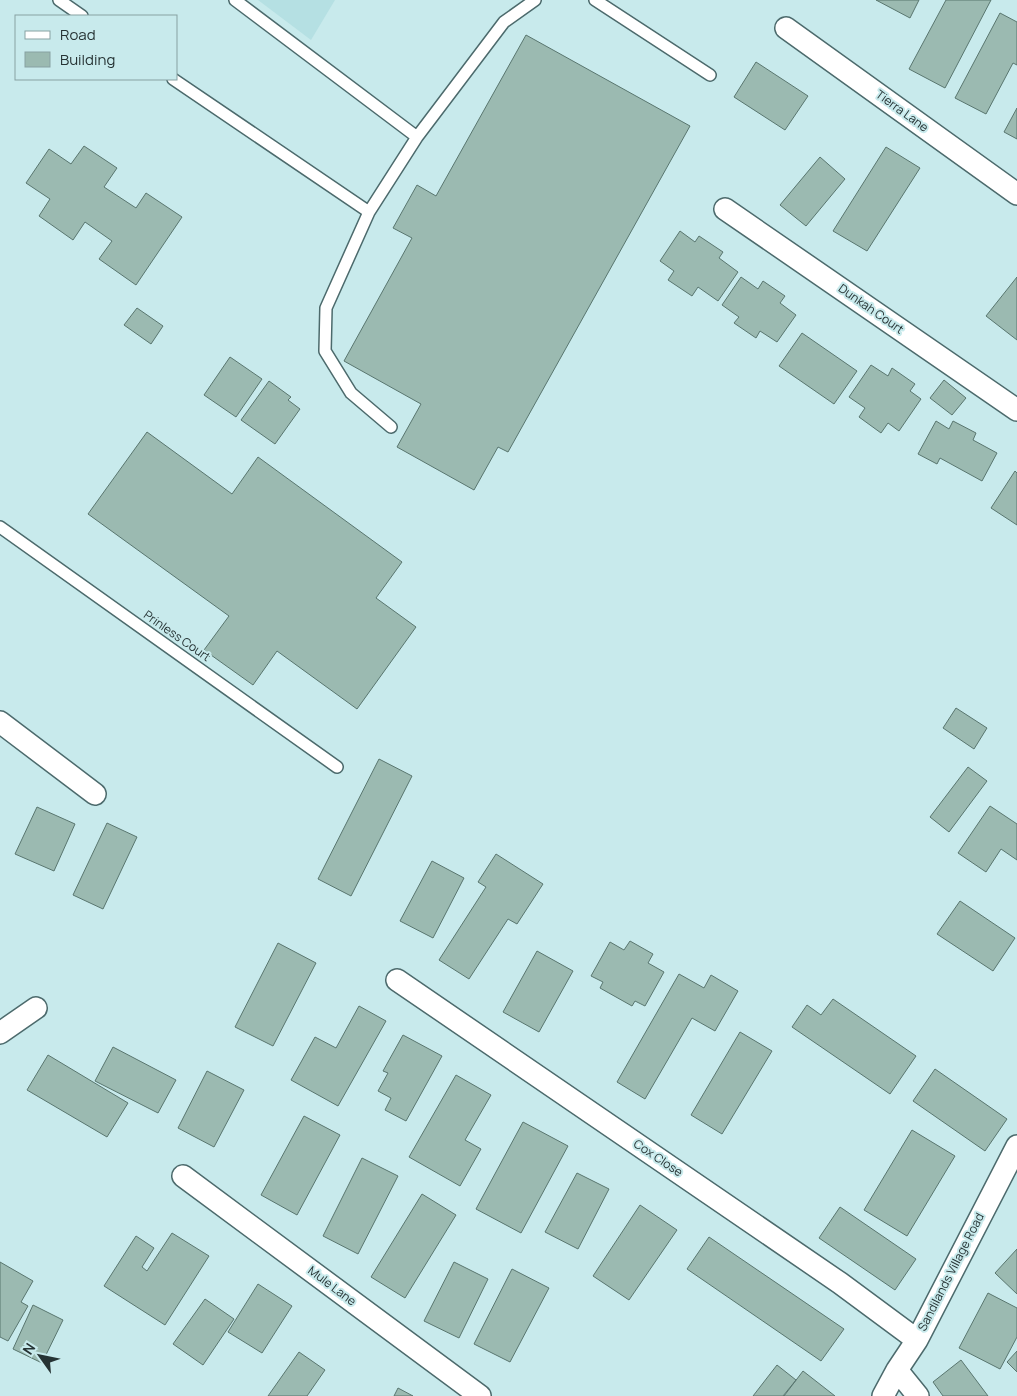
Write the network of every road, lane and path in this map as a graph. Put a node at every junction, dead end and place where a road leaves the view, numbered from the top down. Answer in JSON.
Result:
{"nodes":[{"id":1,"x":58,"y":0,"type":"edge"},
{"id":2,"x":235,"y":0,"type":"edge"},
{"id":3,"x":535,"y":0,"type":"edge"},
{"id":4,"x":595,"y":0,"type":"edge"},
{"id":5,"x":80,"y":15,"type":"edge"},
{"id":6,"x":786,"y":28,"type":"dead end"},
{"id":7,"x":710,"y":74,"type":"dead end"},
{"id":8,"x":174,"y":80,"type":"edge"},
{"id":9,"x":416,"y":137,"type":"junction"},
{"id":10,"x":1017,"y":194,"type":"edge"},
{"id":11,"x":725,"y":209,"type":"dead end"},
{"id":12,"x":369,"y":212,"type":"junction"},
{"id":13,"x":1017,"y":410,"type":"edge"},
{"id":14,"x":391,"y":426,"type":"dead end"},
{"id":15,"x":0,"y":527,"type":"edge"},
{"id":16,"x":0,"y":722,"type":"edge"},
{"id":17,"x":337,"y":767,"type":"dead end"},
{"id":18,"x":94,"y":794,"type":"dead end"},
{"id":19,"x":397,"y":980,"type":"dead end"},
{"id":20,"x":36,"y":1008,"type":"dead end"},
{"id":21,"x":0,"y":1033,"type":"edge"},
{"id":22,"x":1017,"y":1146,"type":"edge"},
{"id":23,"x":183,"y":1176,"type":"dead end"},
{"id":24,"x":1010,"y":1178,"type":"edge"},
{"id":25,"x":916,"y":1340,"type":"junction"},
{"id":26,"x":897,"y":1370,"type":"junction"},
{"id":27,"x":480,"y":1396,"type":"edge"},
{"id":28,"x":883,"y":1396,"type":"edge"},
{"id":29,"x":918,"y":1396,"type":"edge"}],
"edges":[{"from":1,"to":5,"type":"lane"},
{"from":2,"to":9,"type":"lane"},
{"from":3,"to":9,"type":"lane"},
{"from":4,"to":7,"type":"lane"},
{"from":6,"to":10,"type":"street","name":"Tierra Lane"},
{"from":8,"to":12,"type":"lane"},
{"from":9,"to":12,"type":"lane"},
{"from":11,"to":13,"type":"street","name":"Dunkah Court"},
{"from":12,"to":14,"type":"lane"},
{"from":15,"to":17,"type":"lane","name":"Prinless Court"},
{"from":16,"to":18,"type":"street"},
{"from":19,"to":25,"type":"street","name":"Cox Close"},
{"from":20,"to":21,"type":"street"},
{"from":22,"to":24,"type":"street","name":"Sandilands Village Road"},
{"from":23,"to":27,"type":"street","name":"Mule Lane"},
{"from":24,"to":25,"type":"street","name":"Sandilands Village Road"},
{"from":25,"to":26,"type":"street","name":"Sandilands Village Road"},
{"from":26,"to":28,"type":"street","name":"Sandilands Village Road"},
{"from":26,"to":29,"type":"street"}]}
